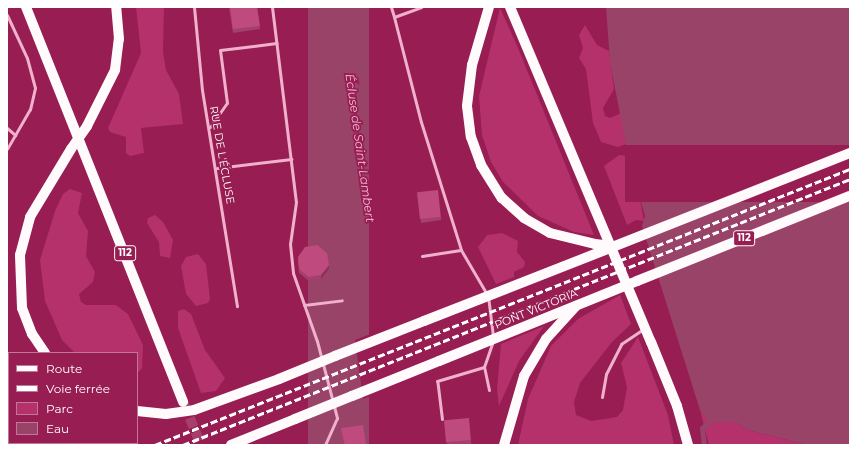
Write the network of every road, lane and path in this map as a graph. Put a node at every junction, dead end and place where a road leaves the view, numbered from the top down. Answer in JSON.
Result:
{"nodes":[{"id":1,"x":26,"y":7,"type":"edge"},
{"id":2,"x":116,"y":7,"type":"edge"},
{"id":3,"x":194,"y":7,"type":"edge"},
{"id":4,"x":272,"y":7,"type":"edge"},
{"id":5,"x":392,"y":7,"type":"edge"},
{"id":6,"x":421,"y":7,"type":"edge"},
{"id":7,"x":489,"y":7,"type":"edge"},
{"id":8,"x":510,"y":7,"type":"edge"},
{"id":9,"x":7,"y":15,"type":"edge"},
{"id":10,"x":394,"y":17,"type":"junction"},
{"id":11,"x":277,"y":43,"type":"junction"},
{"id":12,"x":210,"y":127,"type":"junction"},
{"id":13,"x":7,"y":128,"type":"edge"},
{"id":14,"x":15,"y":135,"type":"junction"},
{"id":15,"x":7,"y":149,"type":"edge"},
{"id":16,"x":850,"y":153,"type":"edge"},
{"id":17,"x":291,"y":158,"type":"junction"},
{"id":18,"x":217,"y":168,"type":"junction"},
{"id":19,"x":850,"y":196,"type":"edge"},
{"id":20,"x":615,"y":246,"type":"junction"},
{"id":21,"x":461,"y":250,"type":"junction"},
{"id":22,"x":422,"y":256,"type":"dead end"},
{"id":23,"x":342,"y":300,"type":"dead end"},
{"id":24,"x":304,"y":305,"type":"junction"},
{"id":25,"x":236,"y":306,"type":"dead end"},
{"id":26,"x":576,"y":306,"type":"junction"},
{"id":27,"x":646,"y":328,"type":"junction"},
{"id":28,"x":44,"y":352,"type":"edge"},
{"id":29,"x":484,"y":367,"type":"junction"},
{"id":30,"x":489,"y":390,"type":"dead end"},
{"id":31,"x":602,"y":397,"type":"dead end"},
{"id":32,"x":183,"y":402,"type":"tunnel mouth"},
{"id":33,"x":138,"y":411,"type":"edge"},
{"id":34,"x":442,"y":419,"type":"dead end"},
{"id":35,"x":230,"y":445,"type":"edge"},
{"id":36,"x":324,"y":445,"type":"edge"},
{"id":37,"x":504,"y":445,"type":"edge"},
{"id":38,"x":688,"y":445,"type":"edge"}],
"edges":[{"from":1,"to":32,"type":"main road","number":"112"},
{"from":2,"to":28,"type":"main road","bridge":true},
{"from":3,"to":12,"type":"lane","name":"RUE DE L'ÉCLUSE"},
{"from":4,"to":11,"type":"lane"},
{"from":5,"to":10,"type":"lane"},
{"from":6,"to":10,"type":"lane"},
{"from":7,"to":20,"type":"main road","bridge":true},
{"from":8,"to":27,"type":"main road"},
{"from":9,"to":14,"type":"lane"},
{"from":10,"to":21,"type":"lane"},
{"from":11,"to":12,"type":"lane"},
{"from":11,"to":17,"type":"lane"},
{"from":12,"to":18,"type":"lane","name":"RUE DE L'ÉCLUSE"},
{"from":13,"to":14,"type":"lane"},
{"from":14,"to":15,"type":"lane"},
{"from":16,"to":20,"type":"main road"},
{"from":17,"to":18,"type":"lane"},
{"from":17,"to":24,"type":"lane"},
{"from":18,"to":25,"type":"lane","name":"RUE DE L'ÉCLUSE"},
{"from":19,"to":26,"type":"main road","name":"PONT VICTORIA","number":"112","bridge":true},
{"from":20,"to":33,"type":"main road","bridge":true},
{"from":21,"to":22,"type":"lane"},
{"from":21,"to":29,"type":"lane"},
{"from":23,"to":24,"type":"lane"},
{"from":24,"to":36,"type":"lane"},
{"from":26,"to":35,"type":"main road","name":"PONT VICTORIA","number":"112","bridge":true},
{"from":26,"to":37,"type":"main road"},
{"from":27,"to":31,"type":"lane"},
{"from":27,"to":38,"type":"main road"},
{"from":29,"to":30,"type":"lane"},
{"from":29,"to":34,"type":"lane"}]}
